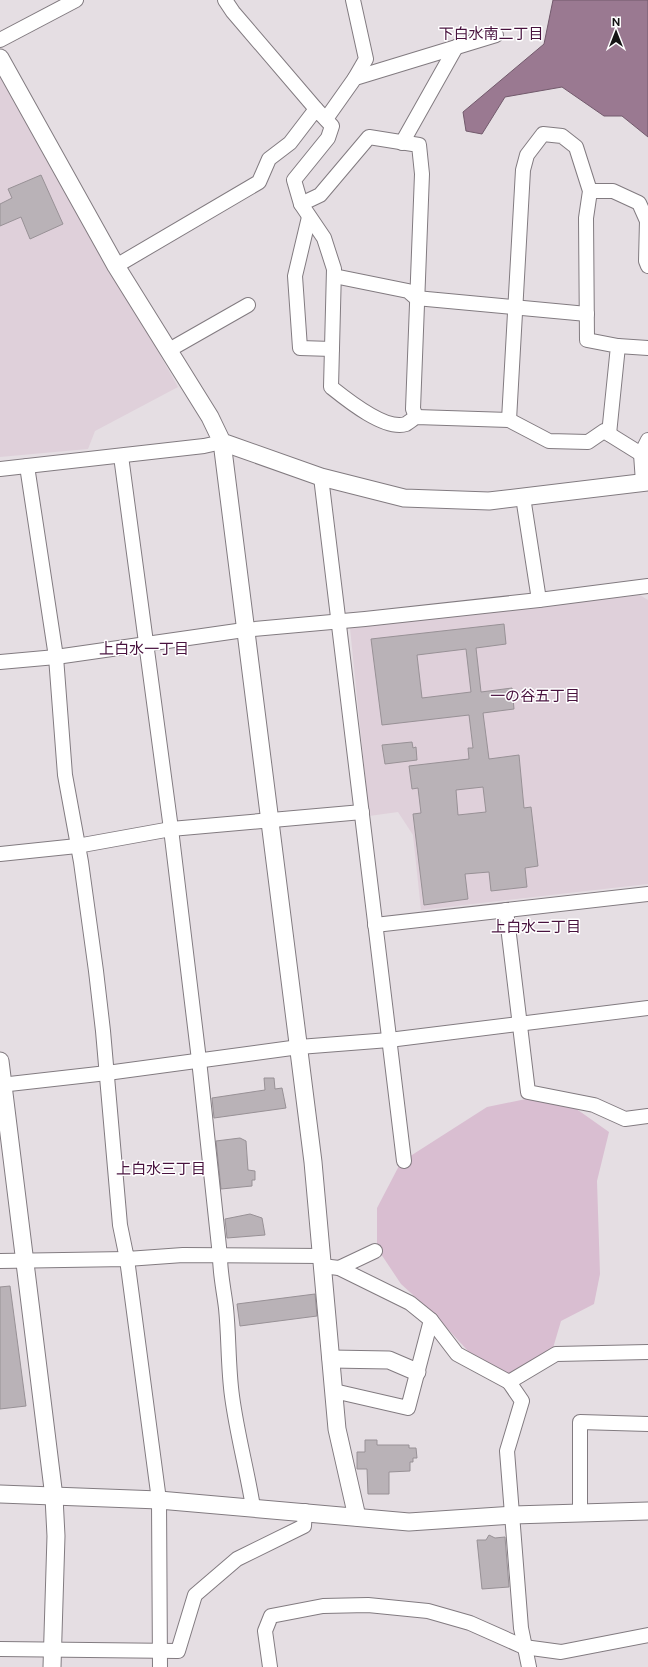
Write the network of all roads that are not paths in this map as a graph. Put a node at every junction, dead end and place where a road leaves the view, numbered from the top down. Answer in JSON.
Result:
{"nodes":[{"id":1,"x":76,"y":0,"type":"edge"},
{"id":2,"x":225,"y":0,"type":"edge"},
{"id":3,"x":353,"y":0,"type":"edge"},
{"id":4,"x":496,"y":35,"type":"dead end"},
{"id":5,"x":0,"y":40,"type":"edge"},
{"id":6,"x":456,"y":47,"type":"junction"},
{"id":7,"x":0,"y":58,"type":"edge"},
{"id":8,"x":355,"y":78,"type":"junction"},
{"id":9,"x":321,"y":114,"type":"junction"},
{"id":10,"x":402,"y":143,"type":"junction"},
{"id":11,"x":590,"y":191,"type":"junction"},
{"id":12,"x":301,"y":204,"type":"junction"},
{"id":13,"x":310,"y":217,"type":"junction"},
{"id":14,"x":116,"y":266,"type":"junction"},
{"id":15,"x":648,"y":266,"type":"edge"},
{"id":16,"x":334,"y":276,"type":"junction"},
{"id":17,"x":416,"y":298,"type":"junction"},
{"id":18,"x":248,"y":305,"type":"dead end"},
{"id":19,"x":514,"y":308,"type":"junction"},
{"id":20,"x":587,"y":314,"type":"junction"},
{"id":21,"x":618,"y":346,"type":"junction"},
{"id":22,"x":648,"y":348,"type":"edge"},
{"id":23,"x":332,"y":349,"type":"junction"},
{"id":24,"x":169,"y":350,"type":"junction"},
{"id":25,"x":416,"y":417,"type":"junction"},
{"id":26,"x":509,"y":420,"type":"junction"},
{"id":27,"x":609,"y":434,"type":"junction"},
{"id":28,"x":648,"y":440,"type":"edge"},
{"id":29,"x":222,"y":442,"type":"junction"},
{"id":30,"x":641,"y":454,"type":"junction"},
{"id":31,"x":121,"y":456,"type":"junction"},
{"id":32,"x":27,"y":466,"type":"junction"},
{"id":33,"x":0,"y":469,"type":"edge"},
{"id":34,"x":321,"y":477,"type":"junction"},
{"id":35,"x":646,"y":482,"type":"edge"},
{"id":36,"x":523,"y":497,"type":"junction"},
{"id":37,"x":648,"y":586,"type":"edge"},
{"id":38,"x":539,"y":600,"type":"junction"},
{"id":39,"x":339,"y":621,"type":"junction"},
{"id":40,"x":244,"y":630,"type":"junction"},
{"id":41,"x":146,"y":644,"type":"junction"},
{"id":42,"x":56,"y":657,"type":"junction"},
{"id":43,"x":0,"y":662,"type":"edge"},
{"id":44,"x":362,"y":812,"type":"junction"},
{"id":45,"x":269,"y":822,"type":"junction"},
{"id":46,"x":171,"y":830,"type":"junction"},
{"id":47,"x":77,"y":846,"type":"junction"},
{"id":48,"x":0,"y":854,"type":"edge"},
{"id":49,"x":648,"y":894,"type":"edge"},
{"id":50,"x":506,"y":910,"type":"junction"},
{"id":51,"x":375,"y":925,"type":"junction"},
{"id":52,"x":648,"y":1008,"type":"edge"},
{"id":53,"x":519,"y":1024,"type":"junction"},
{"id":54,"x":389,"y":1040,"type":"junction"},
{"id":55,"x":299,"y":1048,"type":"junction"},
{"id":56,"x":199,"y":1060,"type":"junction"},
{"id":57,"x":0,"y":1061,"type":"edge"},
{"id":58,"x":107,"y":1073,"type":"junction"},
{"id":59,"x":1,"y":1084,"type":"edge"},
{"id":60,"x":648,"y":1116,"type":"edge"},
{"id":61,"x":404,"y":1161,"type":"dead end"},
{"id":62,"x":375,"y":1251,"type":"dead end"},
{"id":63,"x":220,"y":1256,"type":"junction"},
{"id":64,"x":127,"y":1259,"type":"junction"},
{"id":65,"x":25,"y":1260,"type":"junction"},
{"id":66,"x":0,"y":1261,"type":"edge"},
{"id":67,"x":322,"y":1261,"type":"junction"},
{"id":68,"x":339,"y":1268,"type":"junction"},
{"id":69,"x":431,"y":1320,"type":"junction"},
{"id":70,"x":648,"y":1352,"type":"edge"},
{"id":71,"x":331,"y":1359,"type":"junction"},
{"id":72,"x":417,"y":1372,"type":"junction"},
{"id":73,"x":509,"y":1382,"type":"junction"},
{"id":74,"x":334,"y":1391,"type":"junction"},
{"id":75,"x":648,"y":1424,"type":"edge"},
{"id":76,"x":0,"y":1494,"type":"edge"},
{"id":77,"x":54,"y":1497,"type":"junction"},
{"id":78,"x":159,"y":1500,"type":"junction"},
{"id":79,"x":253,"y":1507,"type":"junction"},
{"id":80,"x":648,"y":1511,"type":"edge"},
{"id":81,"x":305,"y":1512,"type":"junction"},
{"id":82,"x":580,"y":1513,"type":"junction"},
{"id":83,"x":513,"y":1515,"type":"junction"},
{"id":84,"x":357,"y":1517,"type":"junction"},
{"id":85,"x":648,"y":1635,"type":"edge"},
{"id":86,"x":524,"y":1647,"type":"junction"},
{"id":87,"x":0,"y":1649,"type":"edge"},
{"id":88,"x":53,"y":1649,"type":"junction"},
{"id":89,"x":161,"y":1651,"type":"junction"},
{"id":90,"x":52,"y":1667,"type":"edge"},
{"id":91,"x":160,"y":1667,"type":"edge"},
{"id":92,"x":270,"y":1667,"type":"edge"},
{"id":93,"x":529,"y":1667,"type":"edge"}],
"edges":[{"from":1,"to":5,"type":"street"},
{"from":2,"to":9,"type":"street"},
{"from":3,"to":8,"type":"street"},
{"from":4,"to":6,"type":"street"},
{"from":6,"to":8,"type":"street"},
{"from":6,"to":10,"type":"street"},
{"from":7,"to":14,"type":"street"},
{"from":8,"to":9,"type":"street"},
{"from":9,"to":12,"type":"street"},
{"from":9,"to":14,"type":"street"},
{"from":10,"to":12,"type":"street"},
{"from":10,"to":17,"type":"street"},
{"from":11,"to":15,"type":"street"},
{"from":11,"to":19,"type":"street"},
{"from":11,"to":20,"type":"street"},
{"from":12,"to":13,"type":"street"},
{"from":13,"to":16,"type":"street"},
{"from":13,"to":23,"type":"street"},
{"from":14,"to":24,"type":"street"},
{"from":16,"to":17,"type":"street"},
{"from":16,"to":23,"type":"street"},
{"from":17,"to":19,"type":"street"},
{"from":17,"to":25,"type":"street"},
{"from":18,"to":24,"type":"street"},
{"from":19,"to":20,"type":"street"},
{"from":19,"to":26,"type":"street"},
{"from":20,"to":21,"type":"street"},
{"from":21,"to":22,"type":"street"},
{"from":21,"to":27,"type":"street"},
{"from":23,"to":25,"type":"street"},
{"from":24,"to":29,"type":"street"},
{"from":25,"to":26,"type":"street"},
{"from":26,"to":27,"type":"street"},
{"from":27,"to":30,"type":"street"},
{"from":28,"to":30,"type":"street"},
{"from":29,"to":31,"type":"street"},
{"from":29,"to":34,"type":"street"},
{"from":29,"to":40,"type":"street"},
{"from":30,"to":35,"type":"street"},
{"from":31,"to":32,"type":"street"},
{"from":31,"to":41,"type":"street"},
{"from":32,"to":33,"type":"street"},
{"from":32,"to":42,"type":"street"},
{"from":34,"to":36,"type":"street"},
{"from":34,"to":39,"type":"street"},
{"from":35,"to":36,"type":"street"},
{"from":36,"to":38,"type":"street"},
{"from":37,"to":38,"type":"street"},
{"from":38,"to":39,"type":"street"},
{"from":39,"to":40,"type":"street"},
{"from":39,"to":44,"type":"street"},
{"from":40,"to":41,"type":"street"},
{"from":40,"to":45,"type":"street"},
{"from":41,"to":42,"type":"street"},
{"from":41,"to":46,"type":"street"},
{"from":42,"to":43,"type":"street"},
{"from":42,"to":47,"type":"street"},
{"from":44,"to":45,"type":"street"},
{"from":44,"to":51,"type":"street"},
{"from":45,"to":46,"type":"street"},
{"from":45,"to":55,"type":"street"},
{"from":46,"to":47,"type":"street"},
{"from":46,"to":56,"type":"street"},
{"from":47,"to":48,"type":"street"},
{"from":47,"to":58,"type":"street"},
{"from":49,"to":50,"type":"street"},
{"from":50,"to":51,"type":"street"},
{"from":50,"to":53,"type":"street"},
{"from":51,"to":54,"type":"street"},
{"from":52,"to":53,"type":"street"},
{"from":53,"to":54,"type":"street"},
{"from":53,"to":60,"type":"street"},
{"from":54,"to":55,"type":"street"},
{"from":54,"to":61,"type":"street"},
{"from":55,"to":56,"type":"street"},
{"from":55,"to":67,"type":"street"},
{"from":56,"to":58,"type":"street"},
{"from":56,"to":63,"type":"street"},
{"from":57,"to":59,"type":"street"},
{"from":58,"to":59,"type":"street"},
{"from":58,"to":64,"type":"street"},
{"from":59,"to":65,"type":"street"},
{"from":62,"to":68,"type":"street"},
{"from":63,"to":64,"type":"street"},
{"from":63,"to":67,"type":"street"},
{"from":63,"to":79,"type":"street"},
{"from":64,"to":65,"type":"street"},
{"from":64,"to":78,"type":"street"},
{"from":65,"to":66,"type":"street"},
{"from":65,"to":77,"type":"street"},
{"from":67,"to":68,"type":"street"},
{"from":67,"to":71,"type":"street"},
{"from":68,"to":69,"type":"street"},
{"from":69,"to":72,"type":"street"},
{"from":69,"to":73,"type":"street"},
{"from":70,"to":73,"type":"street"},
{"from":71,"to":72,"type":"street"},
{"from":71,"to":74,"type":"street"},
{"from":72,"to":74,"type":"street"},
{"from":73,"to":83,"type":"street"},
{"from":74,"to":84,"type":"street"},
{"from":75,"to":82,"type":"street"},
{"from":76,"to":77,"type":"street"},
{"from":77,"to":78,"type":"street"},
{"from":77,"to":88,"type":"street"},
{"from":78,"to":79,"type":"street"},
{"from":78,"to":89,"type":"street"},
{"from":79,"to":81,"type":"street"},
{"from":80,"to":82,"type":"street"},
{"from":81,"to":84,"type":"street"},
{"from":81,"to":89,"type":"street"},
{"from":82,"to":83,"type":"street"},
{"from":83,"to":84,"type":"street"},
{"from":83,"to":86,"type":"street"},
{"from":85,"to":86,"type":"street"},
{"from":86,"to":92,"type":"street"},
{"from":86,"to":93,"type":"street"},
{"from":87,"to":88,"type":"street"},
{"from":88,"to":89,"type":"street"},
{"from":88,"to":90,"type":"street"},
{"from":89,"to":91,"type":"street"}]}
